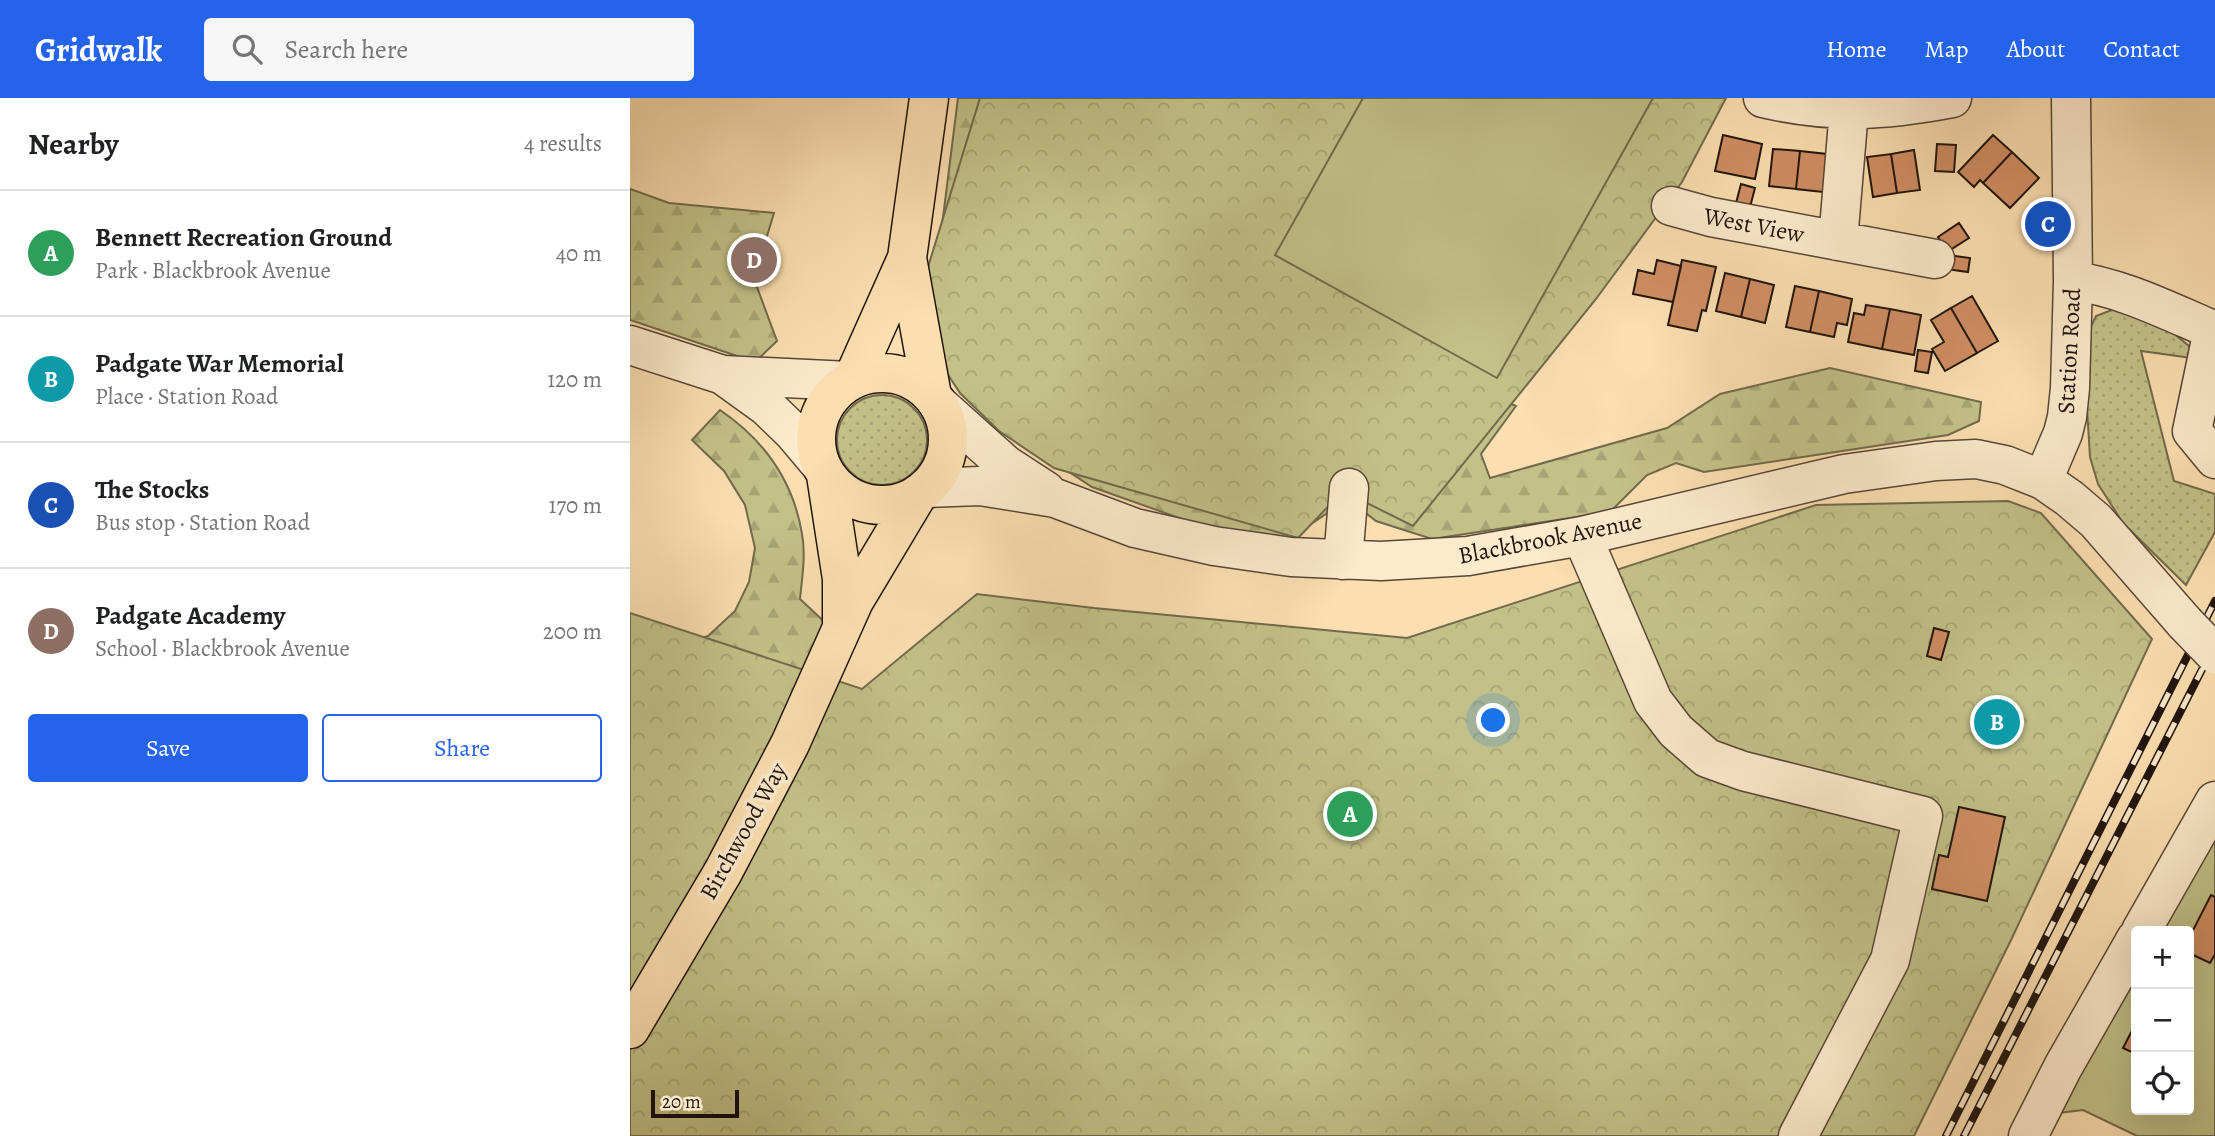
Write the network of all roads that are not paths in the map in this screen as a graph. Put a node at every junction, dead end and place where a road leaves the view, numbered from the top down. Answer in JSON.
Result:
{"nodes":[{"id":1,"x":929,"y":98,"type":"edge"},
{"id":2,"x":1763,"y":98,"type":"edge"},
{"id":3,"x":2071,"y":98,"type":"edge"},
{"id":4,"x":1934,"y":100,"type":"edge"},
{"id":5,"x":1849,"y":110,"type":"junction"},
{"id":6,"x":1671,"y":206,"type":"dead end"},
{"id":7,"x":1839,"y":242,"type":"junction"},
{"id":8,"x":907,"y":258,"type":"junction"},
{"id":9,"x":1936,"y":259,"type":"dead end"},
{"id":10,"x":2073,"y":281,"type":"junction"},
{"id":11,"x":630,"y":345,"type":"edge"},
{"id":12,"x":723,"y":375,"type":"junction"},
{"id":13,"x":851,"y":380,"type":"junction"},
{"id":14,"x":935,"y":400,"type":"junction"},
{"id":15,"x":2215,"y":460,"type":"edge"},
{"id":16,"x":823,"y":469,"type":"junction"},
{"id":17,"x":2043,"y":480,"type":"junction"},
{"id":18,"x":1349,"y":488,"type":"dead end"},
{"id":19,"x":922,"y":491,"type":"junction"},
{"id":20,"x":1055,"y":498,"type":"junction"},
{"id":21,"x":1582,"y":536,"type":"junction"},
{"id":22,"x":1343,"y":560,"type":"junction"},
{"id":23,"x":842,"y":625,"type":"junction"},
{"id":24,"x":2215,"y":654,"type":"edge"},
{"id":25,"x":2215,"y":801,"type":"edge"},
{"id":26,"x":2144,"y":926,"type":"edge"},
{"id":27,"x":2131,"y":948,"type":"edge"},
{"id":28,"x":630,"y":1029,"type":"edge"},
{"id":29,"x":1798,"y":1136,"type":"edge"},
{"id":30,"x":2028,"y":1136,"type":"edge"}],
"edges":[{"from":1,"to":8,"type":"main road"},
{"from":2,"to":5,"type":"street"},
{"from":3,"to":10,"type":"street","name":"Station Road"},
{"from":4,"to":5,"type":"street"},
{"from":5,"to":7,"type":"street","name":"West View"},
{"from":6,"to":7,"type":"street","name":"West View"},
{"from":7,"to":9,"type":"street","name":"West View"},
{"from":8,"to":13,"type":"main road"},
{"from":8,"to":14,"type":"main road"},
{"from":10,"to":15,"type":"street"},
{"from":10,"to":17,"type":"street","name":"Station Road"},
{"from":11,"to":12,"type":"street"},
{"from":12,"to":13,"type":"street"},
{"from":12,"to":16,"type":"street"},
{"from":13,"to":14,"type":"main road"},
{"from":13,"to":16,"type":"main road"},
{"from":14,"to":19,"type":"main road"},
{"from":14,"to":20,"type":"street","name":"Blackbrook Avenue"},
{"from":16,"to":19,"type":"main road"},
{"from":16,"to":23,"type":"main road","name":"Birchwood Way"},
{"from":17,"to":21,"type":"street","name":"Blackbrook Avenue"},
{"from":17,"to":24,"type":"street","bridge":true},
{"from":18,"to":22,"type":"street"},
{"from":19,"to":20,"type":"street","name":"Blackbrook Avenue"},
{"from":19,"to":23,"type":"main road","name":"Birchwood Way"},
{"from":20,"to":22,"type":"street","name":"Blackbrook Avenue"},
{"from":21,"to":22,"type":"street","name":"Blackbrook Avenue"},
{"from":21,"to":29,"type":"street"},
{"from":23,"to":28,"type":"main road","name":"Birchwood Way"},
{"from":25,"to":26,"type":"street"},
{"from":27,"to":30,"type":"street"}]}
